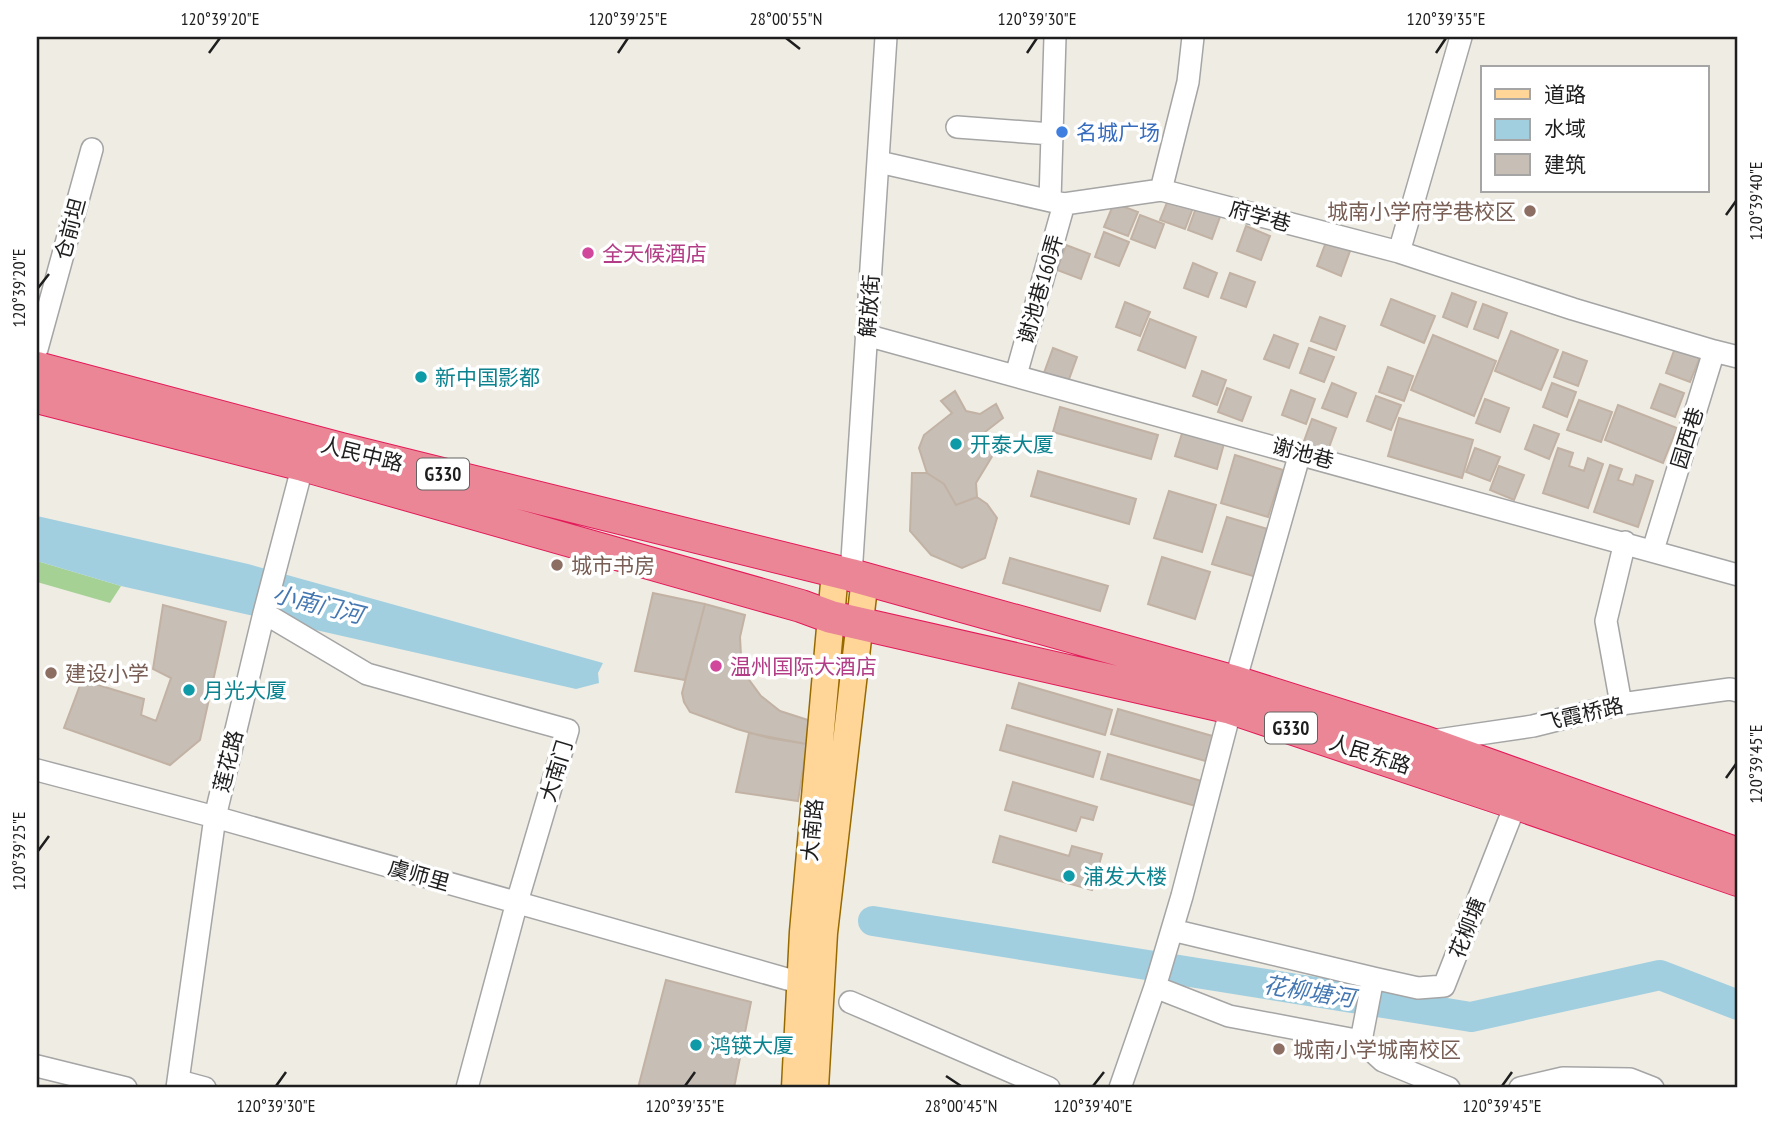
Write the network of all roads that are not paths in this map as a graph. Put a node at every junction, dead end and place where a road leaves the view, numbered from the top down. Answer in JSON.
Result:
{"nodes":[{"id":1,"x":886,"y":37,"type":"edge"},
{"id":2,"x":1055,"y":37,"type":"edge"},
{"id":3,"x":1193,"y":37,"type":"edge"},
{"id":4,"x":1461,"y":37,"type":"edge"},
{"id":5,"x":957,"y":127,"type":"dead end"},
{"id":6,"x":1052,"y":134,"type":"junction"},
{"id":7,"x":92,"y":149,"type":"dead end"},
{"id":8,"x":878,"y":162,"type":"junction"},
{"id":9,"x":1161,"y":190,"type":"junction"},
{"id":10,"x":1057,"y":202,"type":"junction"},
{"id":11,"x":1399,"y":252,"type":"junction"},
{"id":12,"x":866,"y":335,"type":"junction"},
{"id":13,"x":37,"y":349,"type":"edge"},
{"id":14,"x":1714,"y":351,"type":"junction"},
{"id":15,"x":1738,"y":357,"type":"edge"},
{"id":16,"x":37,"y":368,"type":"edge"},
{"id":17,"x":1016,"y":375,"type":"junction"},
{"id":18,"x":37,"y":397,"type":"edge"},
{"id":19,"x":306,"y":453,"type":"junction"},
{"id":20,"x":1300,"y":453,"type":"junction"},
{"id":21,"x":1625,"y":542,"type":"junction"},
{"id":22,"x":1653,"y":550,"type":"junction"},
{"id":23,"x":850,"y":575,"type":"junction"},
{"id":24,"x":1738,"y":575,"type":"edge"},
{"id":25,"x":264,"y":614,"type":"junction"},
{"id":26,"x":845,"y":621,"type":"junction"},
{"id":27,"x":1738,"y":691,"type":"edge"},
{"id":28,"x":1233,"y":695,"type":"junction"},
{"id":29,"x":1621,"y":704,"type":"junction"},
{"id":30,"x":1425,"y":742,"type":"junction"},
{"id":31,"x":37,"y":770,"type":"edge"},
{"id":32,"x":1516,"y":803,"type":"junction"},
{"id":33,"x":215,"y":817,"type":"junction"},
{"id":34,"x":1738,"y":854,"type":"edge"},
{"id":35,"x":1738,"y":880,"type":"edge"},
{"id":36,"x":517,"y":902,"type":"junction"},
{"id":37,"x":1172,"y":930,"type":"junction"},
{"id":38,"x":813,"y":933,"type":"junction"},
{"id":39,"x":1372,"y":981,"type":"junction"},
{"id":40,"x":801,"y":983,"type":"junction"},
{"id":41,"x":1155,"y":987,"type":"junction"},
{"id":42,"x":850,"y":1002,"type":"dead end"},
{"id":43,"x":1363,"y":1030,"type":"junction"},
{"id":44,"x":37,"y":1066,"type":"edge"},
{"id":45,"x":178,"y":1085,"type":"edge"},
{"id":46,"x":126,"y":1088,"type":"edge"},
{"id":47,"x":205,"y":1088,"type":"edge"},
{"id":48,"x":467,"y":1088,"type":"edge"},
{"id":49,"x":795,"y":1088,"type":"edge"},
{"id":50,"x":815,"y":1088,"type":"edge"},
{"id":51,"x":1049,"y":1088,"type":"edge"},
{"id":52,"x":1120,"y":1088,"type":"edge"},
{"id":53,"x":1448,"y":1088,"type":"edge"},
{"id":54,"x":1520,"y":1088,"type":"edge"},
{"id":55,"x":1653,"y":1088,"type":"edge"}],
"edges":[{"from":1,"to":8,"type":"street","name":"解放街"},
{"from":2,"to":6,"type":"street","name":"谢池巷160弄"},
{"from":3,"to":9,"type":"street"},
{"from":4,"to":11,"type":"street"},
{"from":5,"to":6,"type":"street"},
{"from":6,"to":10,"type":"street","name":"谢池巷160弄"},
{"from":7,"to":13,"type":"street","name":"仓前坦"},
{"from":8,"to":10,"type":"street","name":"府学巷"},
{"from":8,"to":12,"type":"street","name":"解放街"},
{"from":9,"to":10,"type":"street","name":"府学巷"},
{"from":9,"to":11,"type":"street","name":"府学巷"},
{"from":10,"to":17,"type":"street","name":"谢池巷160弄"},
{"from":11,"to":14,"type":"street","name":"府学巷"},
{"from":12,"to":17,"type":"street","name":"谢池巷"},
{"from":12,"to":23,"type":"street","name":"解放街"},
{"from":14,"to":15,"type":"street"},
{"from":14,"to":22,"type":"street","name":"园西巷"},
{"from":16,"to":19,"type":"highway","name":"人民中路","number":"G330"},
{"from":17,"to":20,"type":"street","name":"谢池巷"},
{"from":18,"to":19,"type":"highway","name":"人民中路","number":"G330"},
{"from":19,"to":23,"type":"highway","name":"人民中路","number":"G330"},
{"from":19,"to":25,"type":"street","name":"莲花路"},
{"from":19,"to":26,"type":"highway","name":"人民中路","number":"G330"},
{"from":20,"to":21,"type":"street","name":"谢池巷"},
{"from":20,"to":28,"type":"street"},
{"from":21,"to":22,"type":"street","name":"谢池巷"},
{"from":21,"to":29,"type":"street"},
{"from":22,"to":24,"type":"street","name":"谢池巷"},
{"from":23,"to":26,"type":"main road","name":"大南路"},
{"from":23,"to":28,"type":"highway","name":"人民东路","number":"G330"},
{"from":25,"to":33,"type":"street","name":"莲花路"},
{"from":25,"to":36,"type":"street","name":"大南门"},
{"from":26,"to":28,"type":"highway","name":"人民东路","number":"G330"},
{"from":26,"to":38,"type":"main road","name":"大南路"},
{"from":27,"to":29,"type":"street","name":"飞霞桥路"},
{"from":28,"to":30,"type":"highway","name":"人民东路","number":"G330"},
{"from":28,"to":32,"type":"highway","name":"人民东路","number":"G330"},
{"from":28,"to":37,"type":"street"},
{"from":29,"to":30,"type":"street","name":"飞霞桥路"},
{"from":30,"to":34,"type":"highway","name":"人民东路","number":"G330"},
{"from":31,"to":33,"type":"street","name":"虞师里"},
{"from":32,"to":35,"type":"highway","name":"人民东路","number":"G330"},
{"from":32,"to":39,"type":"street","name":"花柳塘"},
{"from":33,"to":36,"type":"street","name":"虞师里"},
{"from":33,"to":45,"type":"street","name":"莲花路"},
{"from":36,"to":40,"type":"street","name":"虞师里"},
{"from":36,"to":48,"type":"street","name":"大南门"},
{"from":37,"to":39,"type":"street","name":"花柳塘"},
{"from":37,"to":41,"type":"street"},
{"from":38,"to":40,"type":"main road","name":"大南路"},
{"from":38,"to":50,"type":"main road","name":"大南路"},
{"from":39,"to":43,"type":"street"},
{"from":40,"to":49,"type":"main road","name":"大南路"},
{"from":41,"to":43,"type":"street"},
{"from":41,"to":52,"type":"street"},
{"from":42,"to":51,"type":"street"},
{"from":43,"to":53,"type":"street"},
{"from":44,"to":46,"type":"street"},
{"from":45,"to":47,"type":"street"},
{"from":54,"to":55,"type":"street"}]}
